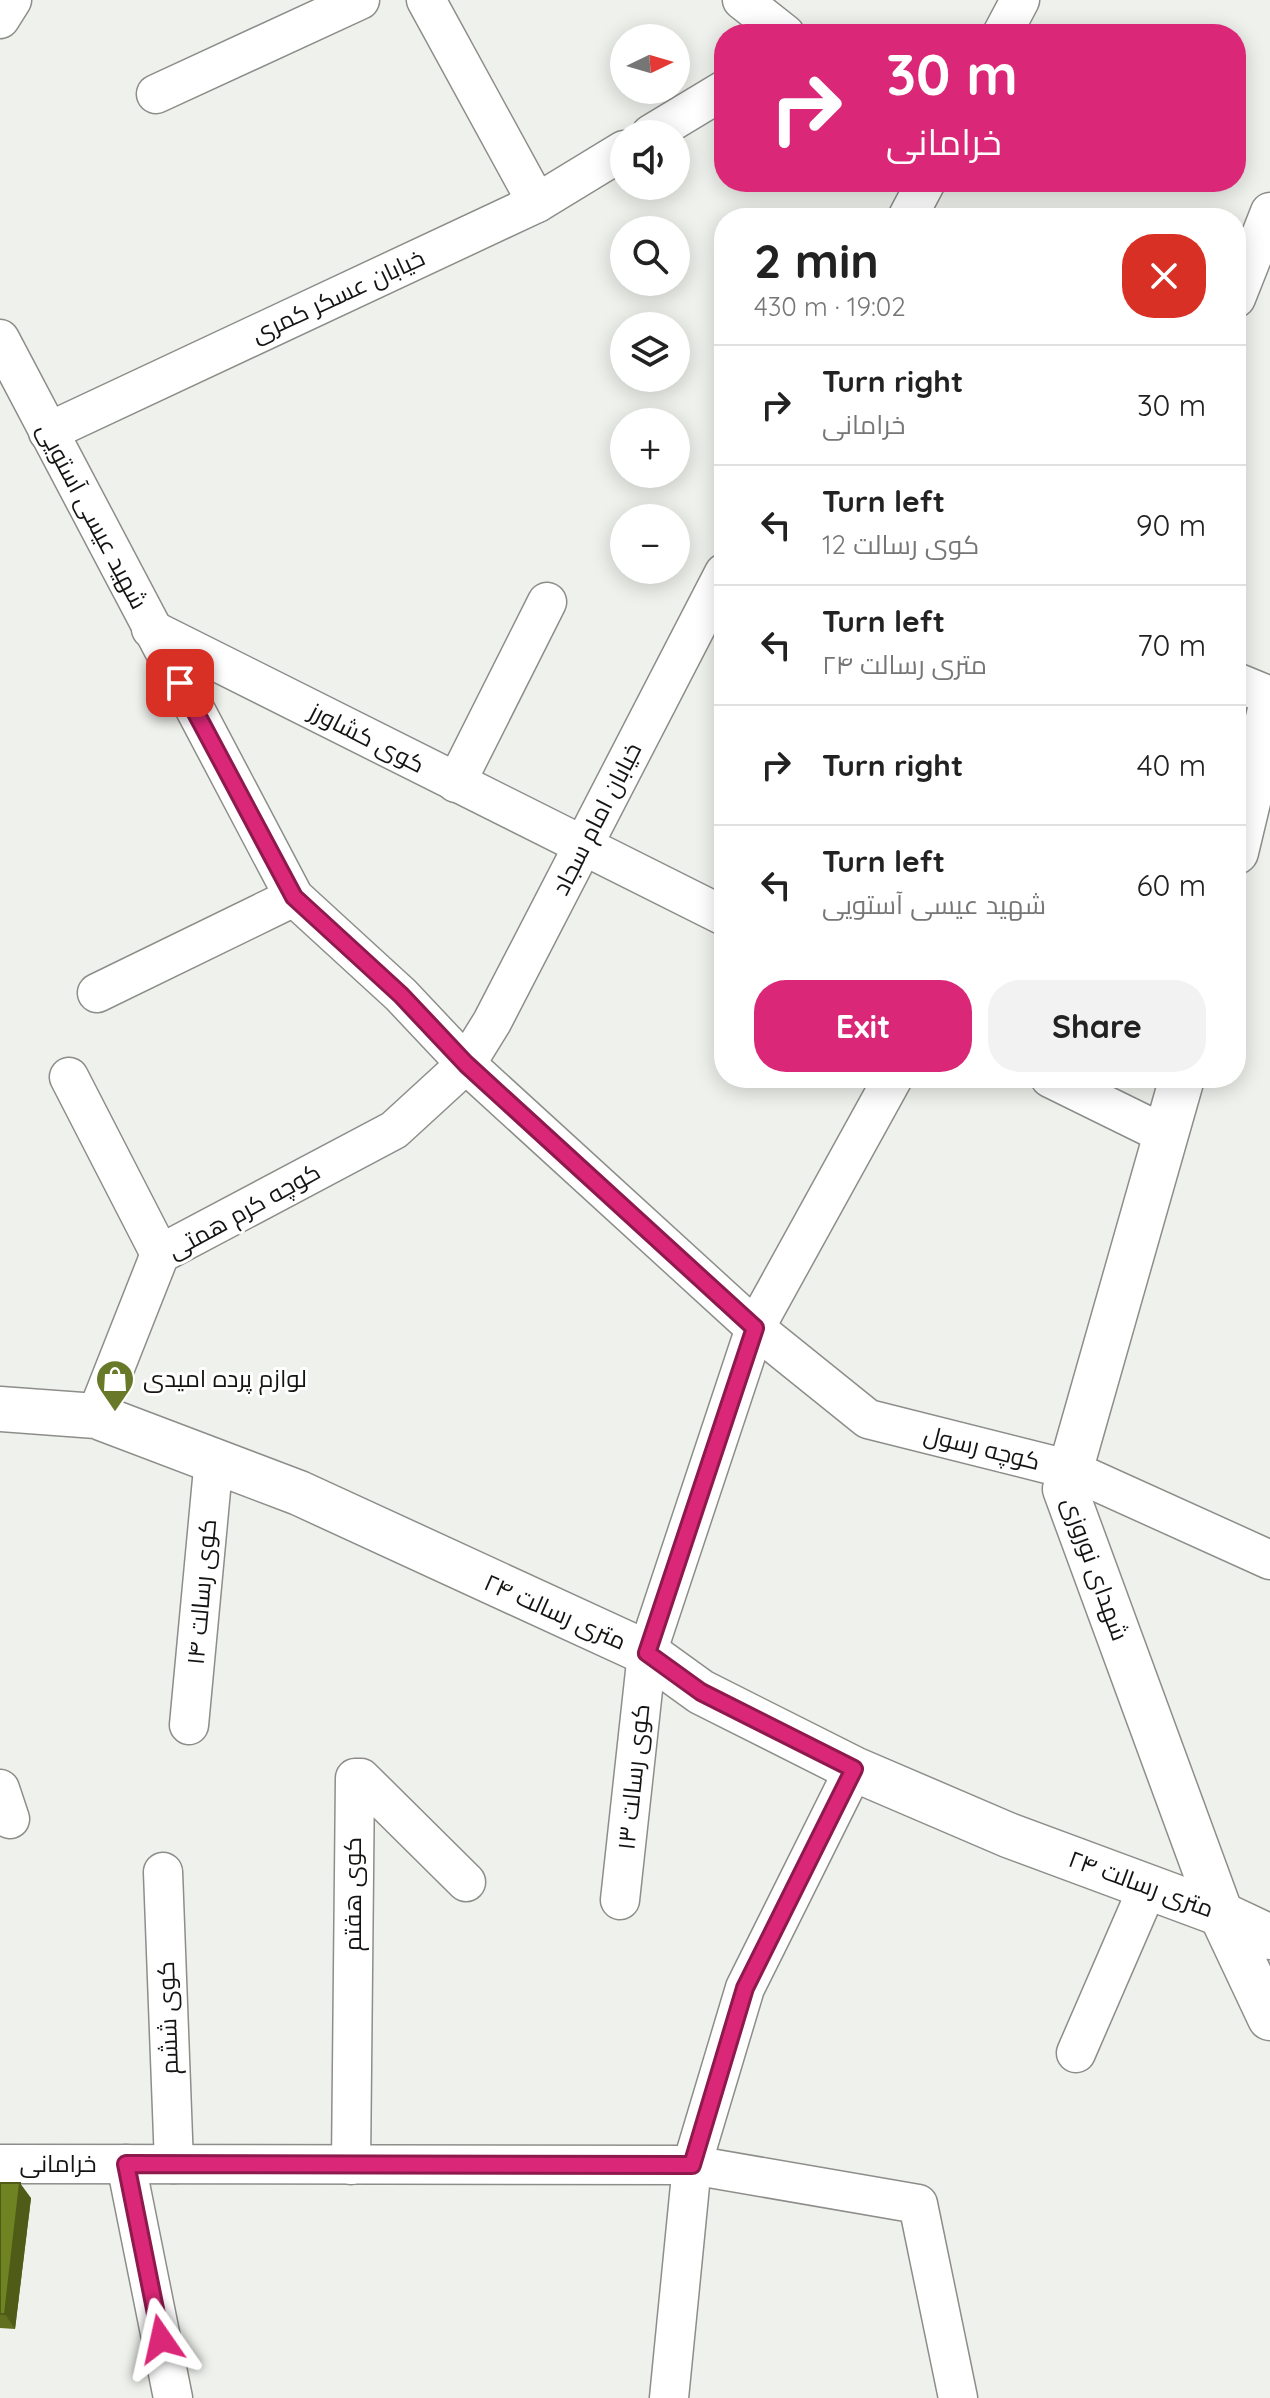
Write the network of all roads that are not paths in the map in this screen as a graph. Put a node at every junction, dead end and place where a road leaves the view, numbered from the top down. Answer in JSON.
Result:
{"nodes":[{"id":1,"x":12,"y":0,"type":"edge"},
{"id":2,"x":360,"y":0,"type":"edge"},
{"id":3,"x":426,"y":0,"type":"edge"},
{"id":4,"x":742,"y":0,"type":"edge"},
{"id":5,"x":1020,"y":0,"type":"edge"},
{"id":6,"x":0,"y":19,"type":"edge"},
{"id":7,"x":772,"y":24,"type":"edge"},
{"id":8,"x":1007,"y":24,"type":"edge"},
{"id":9,"x":156,"y":94,"type":"dead end"},
{"id":10,"x":714,"y":96,"type":"edge"},
{"id":11,"x":674,"y":120,"type":"edge"},
{"id":12,"x":610,"y":159,"type":"edge"},
{"id":13,"x":537,"y":203,"type":"junction"},
{"id":14,"x":1270,"y":212,"type":"edge"},
{"id":15,"x":1246,"y":273,"type":"edge"},
{"id":16,"x":0,"y":339,"type":"edge"},
{"id":17,"x":48,"y":432,"type":"junction"},
{"id":18,"x":714,"y":592,"type":"edge"},
{"id":19,"x":547,"y":602,"type":"dead end"},
{"id":20,"x":151,"y":629,"type":"junction"},
{"id":21,"x":1246,"y":686,"type":"edge"},
{"id":22,"x":1270,"y":696,"type":"edge"},
{"id":23,"x":1270,"y":710,"type":"edge"},
{"id":24,"x":456,"y":783,"type":"junction"},
{"id":25,"x":1246,"y":810,"type":"edge"},
{"id":26,"x":583,"y":846,"type":"junction"},
{"id":27,"x":294,"y":897,"type":"junction"},
{"id":28,"x":714,"y":911,"type":"edge"},
{"id":29,"x":97,"y":993,"type":"dead end"},
{"id":30,"x":466,"y":1064,"type":"junction"},
{"id":31,"x":69,"y":1077,"type":"dead end"},
{"id":32,"x":887,"y":1088,"type":"edge"},
{"id":33,"x":1070,"y":1088,"type":"edge"},
{"id":34,"x":1180,"y":1088,"type":"edge"},
{"id":35,"x":1168,"y":1136,"type":"junction"},
{"id":36,"x":160,"y":1254,"type":"junction"},
{"id":37,"x":755,"y":1328,"type":"junction"},
{"id":38,"x":0,"y":1409,"type":"edge"},
{"id":39,"x":96,"y":1416,"type":"junction"},
{"id":40,"x":214,"y":1458,"type":"junction"},
{"id":41,"x":1071,"y":1470,"type":"junction"},
{"id":42,"x":1270,"y":1560,"type":"edge"},
{"id":43,"x":647,"y":1653,"type":"junction"},
{"id":44,"x":189,"y":1725,"type":"dead end"},
{"id":45,"x":854,"y":1769,"type":"junction"},
{"id":46,"x":163,"y":1872,"type":"dead end"},
{"id":47,"x":466,"y":1882,"type":"dead end"},
{"id":48,"x":1148,"y":1887,"type":"junction"},
{"id":49,"x":620,"y":1900,"type":"dead end"},
{"id":50,"x":1221,"y":1914,"type":"junction"},
{"id":51,"x":1270,"y":1937,"type":"edge"},
{"id":52,"x":1270,"y":2018,"type":"edge"},
{"id":53,"x":1076,"y":2053,"type":"dead end"},
{"id":54,"x":0,"y":2164,"type":"edge"},
{"id":55,"x":126,"y":2164,"type":"junction"},
{"id":56,"x":174,"y":2164,"type":"junction"},
{"id":57,"x":351,"y":2165,"type":"junction"},
{"id":58,"x":692,"y":2165,"type":"junction"},
{"id":59,"x":173,"y":2398,"type":"edge"},
{"id":60,"x":669,"y":2398,"type":"edge"},
{"id":61,"x":958,"y":2398,"type":"edge"}],
"edges":[{"from":1,"to":6,"type":"street"},
{"from":2,"to":9,"type":"street"},
{"from":3,"to":13,"type":"street"},
{"from":4,"to":7,"type":"street"},
{"from":5,"to":8,"type":"street"},
{"from":10,"to":11,"type":"street"},
{"from":12,"to":13,"type":"street","name":"خیابان عسکر کمری"},
{"from":13,"to":17,"type":"street","name":"خیابان عسکر کمری"},
{"from":14,"to":15,"type":"street"},
{"from":16,"to":17,"type":"street","name":"شهید عیسی آستویی"},
{"from":17,"to":20,"type":"street","name":"شهید عیسی آستویی"},
{"from":18,"to":26,"type":"street","name":"خیابان امام سجاد"},
{"from":19,"to":24,"type":"street"},
{"from":20,"to":24,"type":"street","name":"کوی کشاورز"},
{"from":20,"to":27,"type":"street","name":"شهید عیسی آستویی"},
{"from":21,"to":22,"type":"street"},
{"from":23,"to":25,"type":"main road"},
{"from":24,"to":26,"type":"street","name":"کوی کشاورز"},
{"from":26,"to":28,"type":"street","name":"کوی کشاورز"},
{"from":26,"to":30,"type":"street","name":"خیابان امام سجاد"},
{"from":27,"to":29,"type":"street"},
{"from":27,"to":30,"type":"street","name":"شهید عیسی آستویی"},
{"from":30,"to":36,"type":"street","name":"کوچه کرم همتی"},
{"from":30,"to":37,"type":"street","name":"شهید عیسی آستویی"},
{"from":31,"to":36,"type":"street"},
{"from":32,"to":37,"type":"street","name":"کوی رسالت ۱۳"},
{"from":33,"to":35,"type":"street"},
{"from":34,"to":35,"type":"main road","name":"شهدای نوروزی"},
{"from":35,"to":41,"type":"main road","name":"شهدای نوروزی"},
{"from":36,"to":39,"type":"street","name":"کوچه کرم همتی"},
{"from":37,"to":41,"type":"street","name":"کوچه رسول"},
{"from":37,"to":43,"type":"street","name":"کوی رسالت ۱۳"},
{"from":38,"to":39,"type":"main road","name":"۲۴ متری رسالت"},
{"from":39,"to":40,"type":"main road","name":"۲۴ متری رسالت"},
{"from":40,"to":43,"type":"main road","name":"۲۴ متری رسالت"},
{"from":40,"to":44,"type":"street","name":"کوی رسالت ۱۴"},
{"from":41,"to":42,"type":"street","name":"کوچه رسول"},
{"from":41,"to":50,"type":"main road","name":"شهدای نوروزی"},
{"from":43,"to":45,"type":"main road","name":"۲۴ متری رسالت"},
{"from":43,"to":49,"type":"street","name":"کوی رسالت ۱۳"},
{"from":45,"to":48,"type":"main road","name":"۲۴ متری رسالت"},
{"from":45,"to":58,"type":"street"},
{"from":46,"to":56,"type":"street","name":"کوی ششم"},
{"from":47,"to":57,"type":"street","name":"کوی هفتم"},
{"from":48,"to":50,"type":"main road","name":"۲۴ متری رسالت"},
{"from":48,"to":53,"type":"street"},
{"from":50,"to":51,"type":"main road","name":"۲۴ متری رسالت"},
{"from":50,"to":52,"type":"main road","name":"شهدای نوروزی"},
{"from":54,"to":55,"type":"street","name":"خرامانی"},
{"from":55,"to":56,"type":"street","name":"خرامانی"},
{"from":55,"to":59,"type":"street"},
{"from":56,"to":57,"type":"street","name":"خرامانی"},
{"from":57,"to":58,"type":"street","name":"خرامانی"},
{"from":58,"to":60,"type":"street"},
{"from":58,"to":61,"type":"street","name":"خرامانی"}]}
